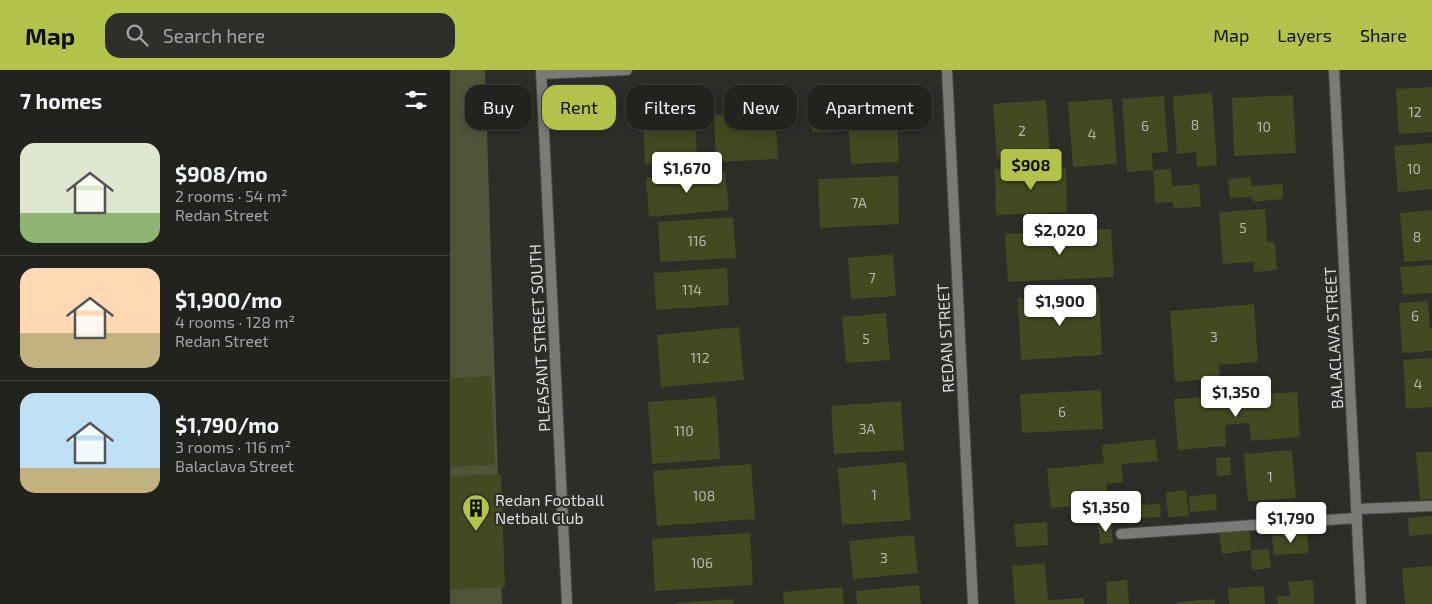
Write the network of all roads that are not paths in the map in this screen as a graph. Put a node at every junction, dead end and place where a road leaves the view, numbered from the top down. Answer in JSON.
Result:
{"nodes":[{"id":1,"x":627,"y":70,"type":"edge"},
{"id":2,"x":947,"y":70,"type":"edge"},
{"id":3,"x":1334,"y":70,"type":"edge"},
{"id":4,"x":541,"y":72,"type":"edge"},
{"id":5,"x":1432,"y":506,"type":"edge"},
{"id":6,"x":1357,"y":514,"type":"junction"},
{"id":7,"x":1121,"y":534,"type":"dead end"},
{"id":8,"x":567,"y":604,"type":"edge"},
{"id":9,"x":973,"y":604,"type":"edge"},
{"id":10,"x":1361,"y":604,"type":"edge"}],
"edges":[{"from":1,"to":4,"type":"street"},
{"from":2,"to":9,"type":"street","name":"REDAN STREET"},
{"from":3,"to":6,"type":"street","name":"BALACLAVA STREET"},
{"from":4,"to":8,"type":"street","name":"PLEASANT STREET SOUTH"},
{"from":5,"to":6,"type":"street"},
{"from":6,"to":7,"type":"street"},
{"from":6,"to":10,"type":"street","name":"BALACLAVA STREET"}]}
